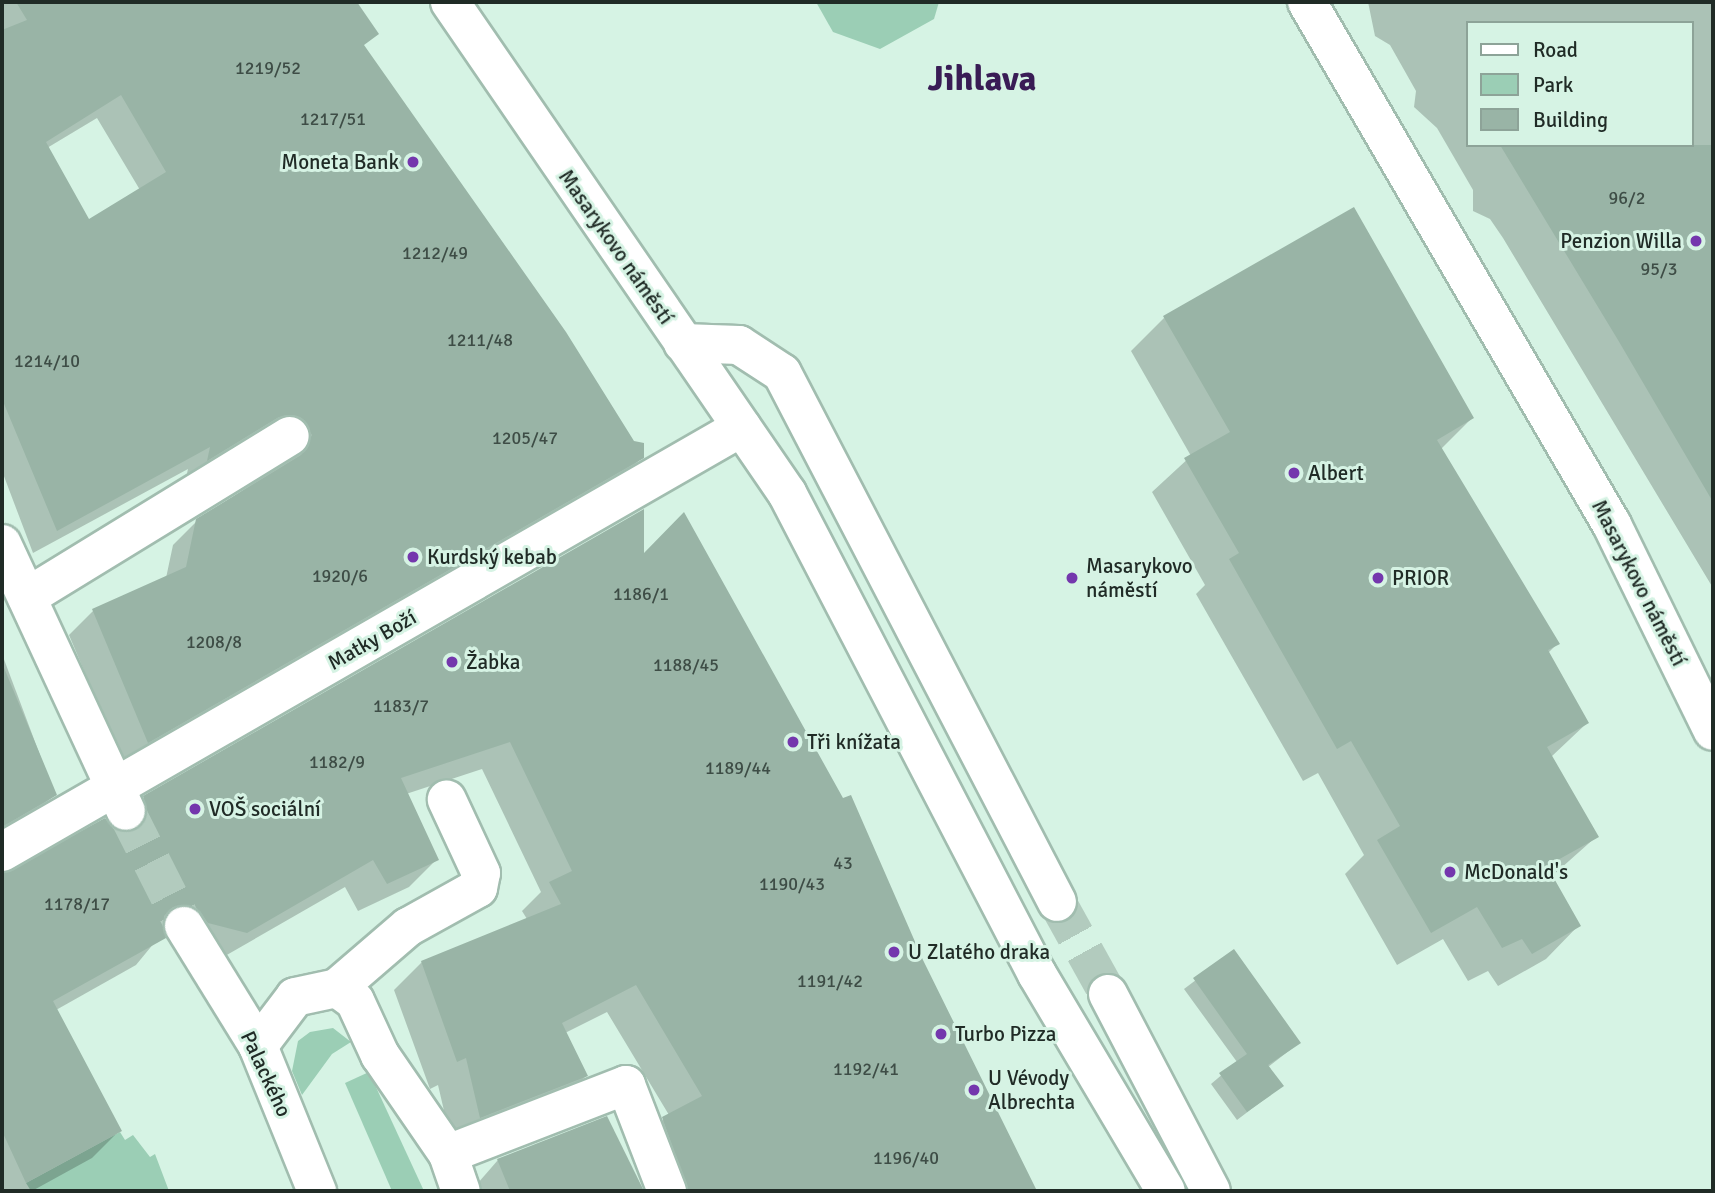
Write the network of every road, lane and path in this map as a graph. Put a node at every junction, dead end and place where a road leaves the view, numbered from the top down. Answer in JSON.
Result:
{"nodes":[{"id":1,"x":450,"y":2,"type":"edge"},
{"id":2,"x":1307,"y":2,"type":"edge"},
{"id":3,"x":683,"y":343,"type":"junction"},
{"id":4,"x":742,"y":427,"type":"junction"},
{"id":5,"x":290,"y":436,"type":"dead end"},
{"id":6,"x":2,"y":544,"type":"edge"},
{"id":7,"x":27,"y":597,"type":"junction"},
{"id":8,"x":1713,"y":731,"type":"edge"},
{"id":9,"x":121,"y":799,"type":"junction"},
{"id":10,"x":447,"y":800,"type":"dead end"},
{"id":11,"x":2,"y":852,"type":"edge"},
{"id":12,"x":1057,"y":902,"type":"tunnel mouth"},
{"id":13,"x":184,"y":926,"type":"tunnel mouth"},
{"id":14,"x":337,"y":988,"type":"junction"},
{"id":15,"x":1108,"y":994,"type":"tunnel mouth"},
{"id":16,"x":258,"y":1046,"type":"junction"},
{"id":17,"x":448,"y":1154,"type":"junction"},
{"id":18,"x":317,"y":1191,"type":"edge"},
{"id":19,"x":461,"y":1191,"type":"edge"},
{"id":20,"x":667,"y":1191,"type":"edge"},
{"id":21,"x":1166,"y":1191,"type":"edge"},
{"id":22,"x":1211,"y":1191,"type":"edge"}],
"edges":[{"from":1,"to":3,"type":"street","name":"Masarykovo náměstí"},
{"from":2,"to":8,"type":"street","name":"Masarykovo náměstí"},
{"from":3,"to":4,"type":"street","name":"Masarykovo náměstí"},
{"from":3,"to":12,"type":"street"},
{"from":4,"to":9,"type":"street","name":"Matky Boží"},
{"from":4,"to":21,"type":"street","name":"Masarykovo náměstí"},
{"from":5,"to":7,"type":"street"},
{"from":6,"to":7,"type":"street"},
{"from":7,"to":9,"type":"street"},
{"from":9,"to":11,"type":"street","name":"Matky Boží"},
{"from":10,"to":14,"type":"street"},
{"from":13,"to":16,"type":"street","name":"Palackého"},
{"from":14,"to":16,"type":"street"},
{"from":14,"to":17,"type":"street"},
{"from":15,"to":22,"type":"street"},
{"from":16,"to":18,"type":"street","name":"Palackého"},
{"from":17,"to":19,"type":"street"},
{"from":17,"to":20,"type":"street"}]}
